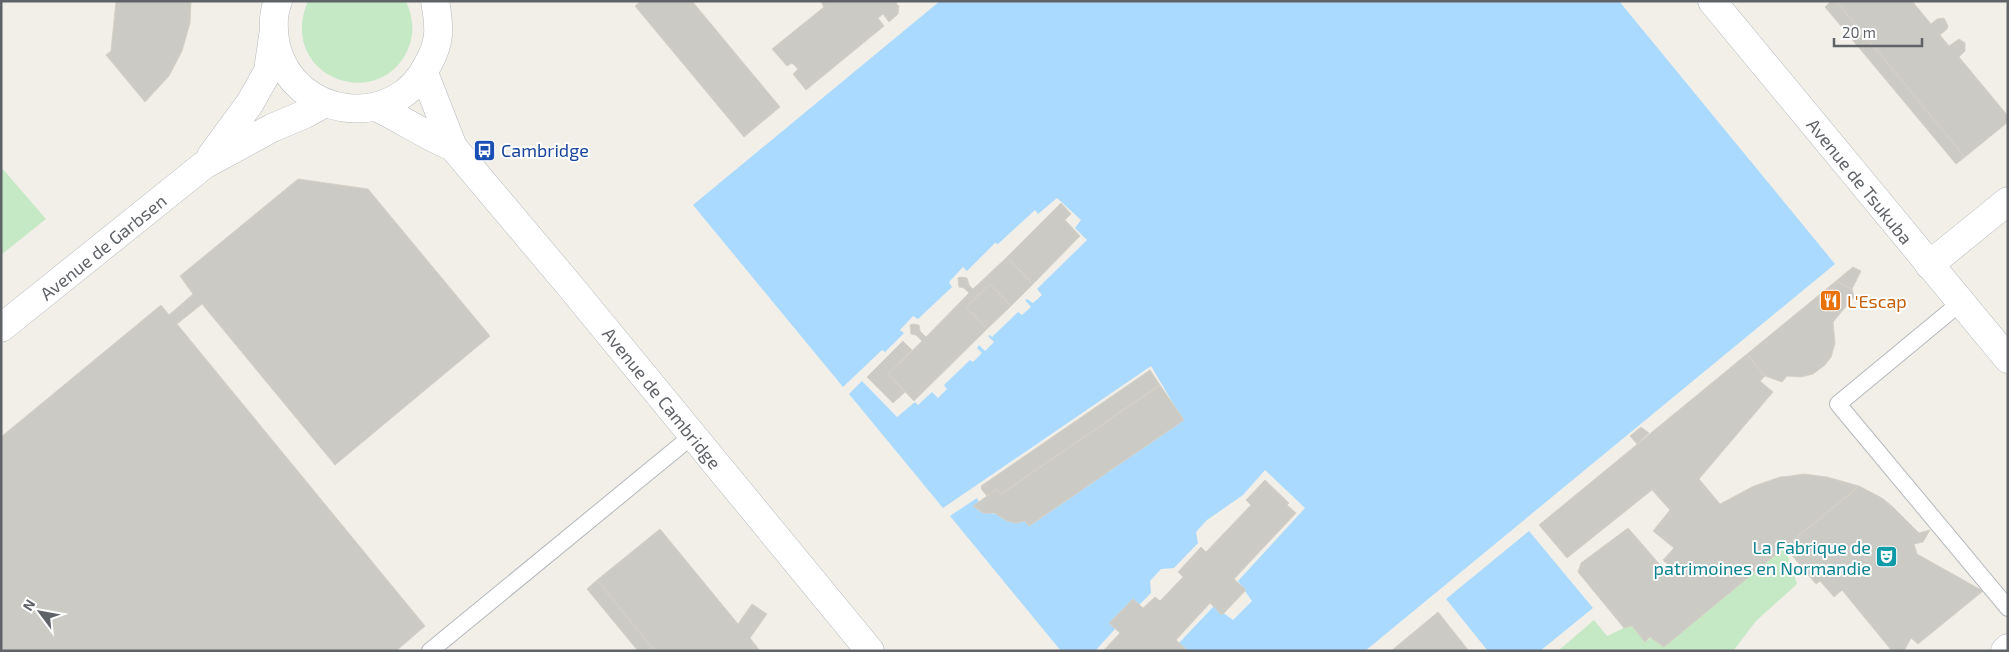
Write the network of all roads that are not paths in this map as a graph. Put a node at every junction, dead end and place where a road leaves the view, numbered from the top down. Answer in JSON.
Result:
{"nodes":[{"id":1,"x":1712,"y":1,"type":"edge"},
{"id":2,"x":277,"y":3,"type":"edge"},
{"id":3,"x":441,"y":7,"type":"edge"},
{"id":4,"x":274,"y":35,"type":"junction"},
{"id":5,"x":424,"y":74,"type":"junction"},
{"id":6,"x":325,"y":103,"type":"junction"},
{"id":7,"x":376,"y":107,"type":"junction"},
{"id":8,"x":452,"y":147,"type":"junction"},
{"id":9,"x":204,"y":165,"type":"junction"},
{"id":10,"x":2008,"y":201,"type":"edge"},
{"id":11,"x":1929,"y":265,"type":"junction"},
{"id":12,"x":1960,"y":303,"type":"junction"},
{"id":13,"x":1,"y":328,"type":"edge"},
{"id":14,"x":2008,"y":359,"type":"edge"},
{"id":15,"x":692,"y":436,"type":"junction"},
{"id":16,"x":2008,"y":608,"type":"edge"},
{"id":17,"x":2008,"y":648,"type":"edge"},
{"id":18,"x":430,"y":651,"type":"edge"},
{"id":19,"x":870,"y":651,"type":"edge"},
{"id":20,"x":2005,"y":651,"type":"edge"}],
"edges":[{"from":1,"to":11,"type":"street","name":"Avenue de Tsukuba"},
{"from":2,"to":4,"type":"street","name":"Avenue de Garbsen"},
{"from":3,"to":5,"type":"street","name":"Avenue de Garbsen"},
{"from":4,"to":6,"type":"street","name":"Avenue de Garbsen"},
{"from":4,"to":9,"type":"street","name":"Avenue de Garbsen"},
{"from":5,"to":7,"type":"street","name":"Avenue de Garbsen"},
{"from":5,"to":8,"type":"street","name":"Avenue de Cambridge"},
{"from":6,"to":7,"type":"street","name":"Avenue de Garbsen"},
{"from":6,"to":9,"type":"street","name":"Avenue de Garbsen"},
{"from":7,"to":8,"type":"street","name":"Avenue de Cambridge"},
{"from":8,"to":15,"type":"street","name":"Avenue de Cambridge"},
{"from":9,"to":13,"type":"street","name":"Avenue de Garbsen"},
{"from":10,"to":11,"type":"street"},
{"from":11,"to":12,"type":"street","name":"Avenue de Tsukuba"},
{"from":12,"to":14,"type":"street","name":"Avenue de Tsukuba"},
{"from":12,"to":16,"type":"lane"},
{"from":15,"to":18,"type":"lane"},
{"from":15,"to":19,"type":"street","name":"Avenue de Cambridge"},
{"from":17,"to":20,"type":"street"}]}
